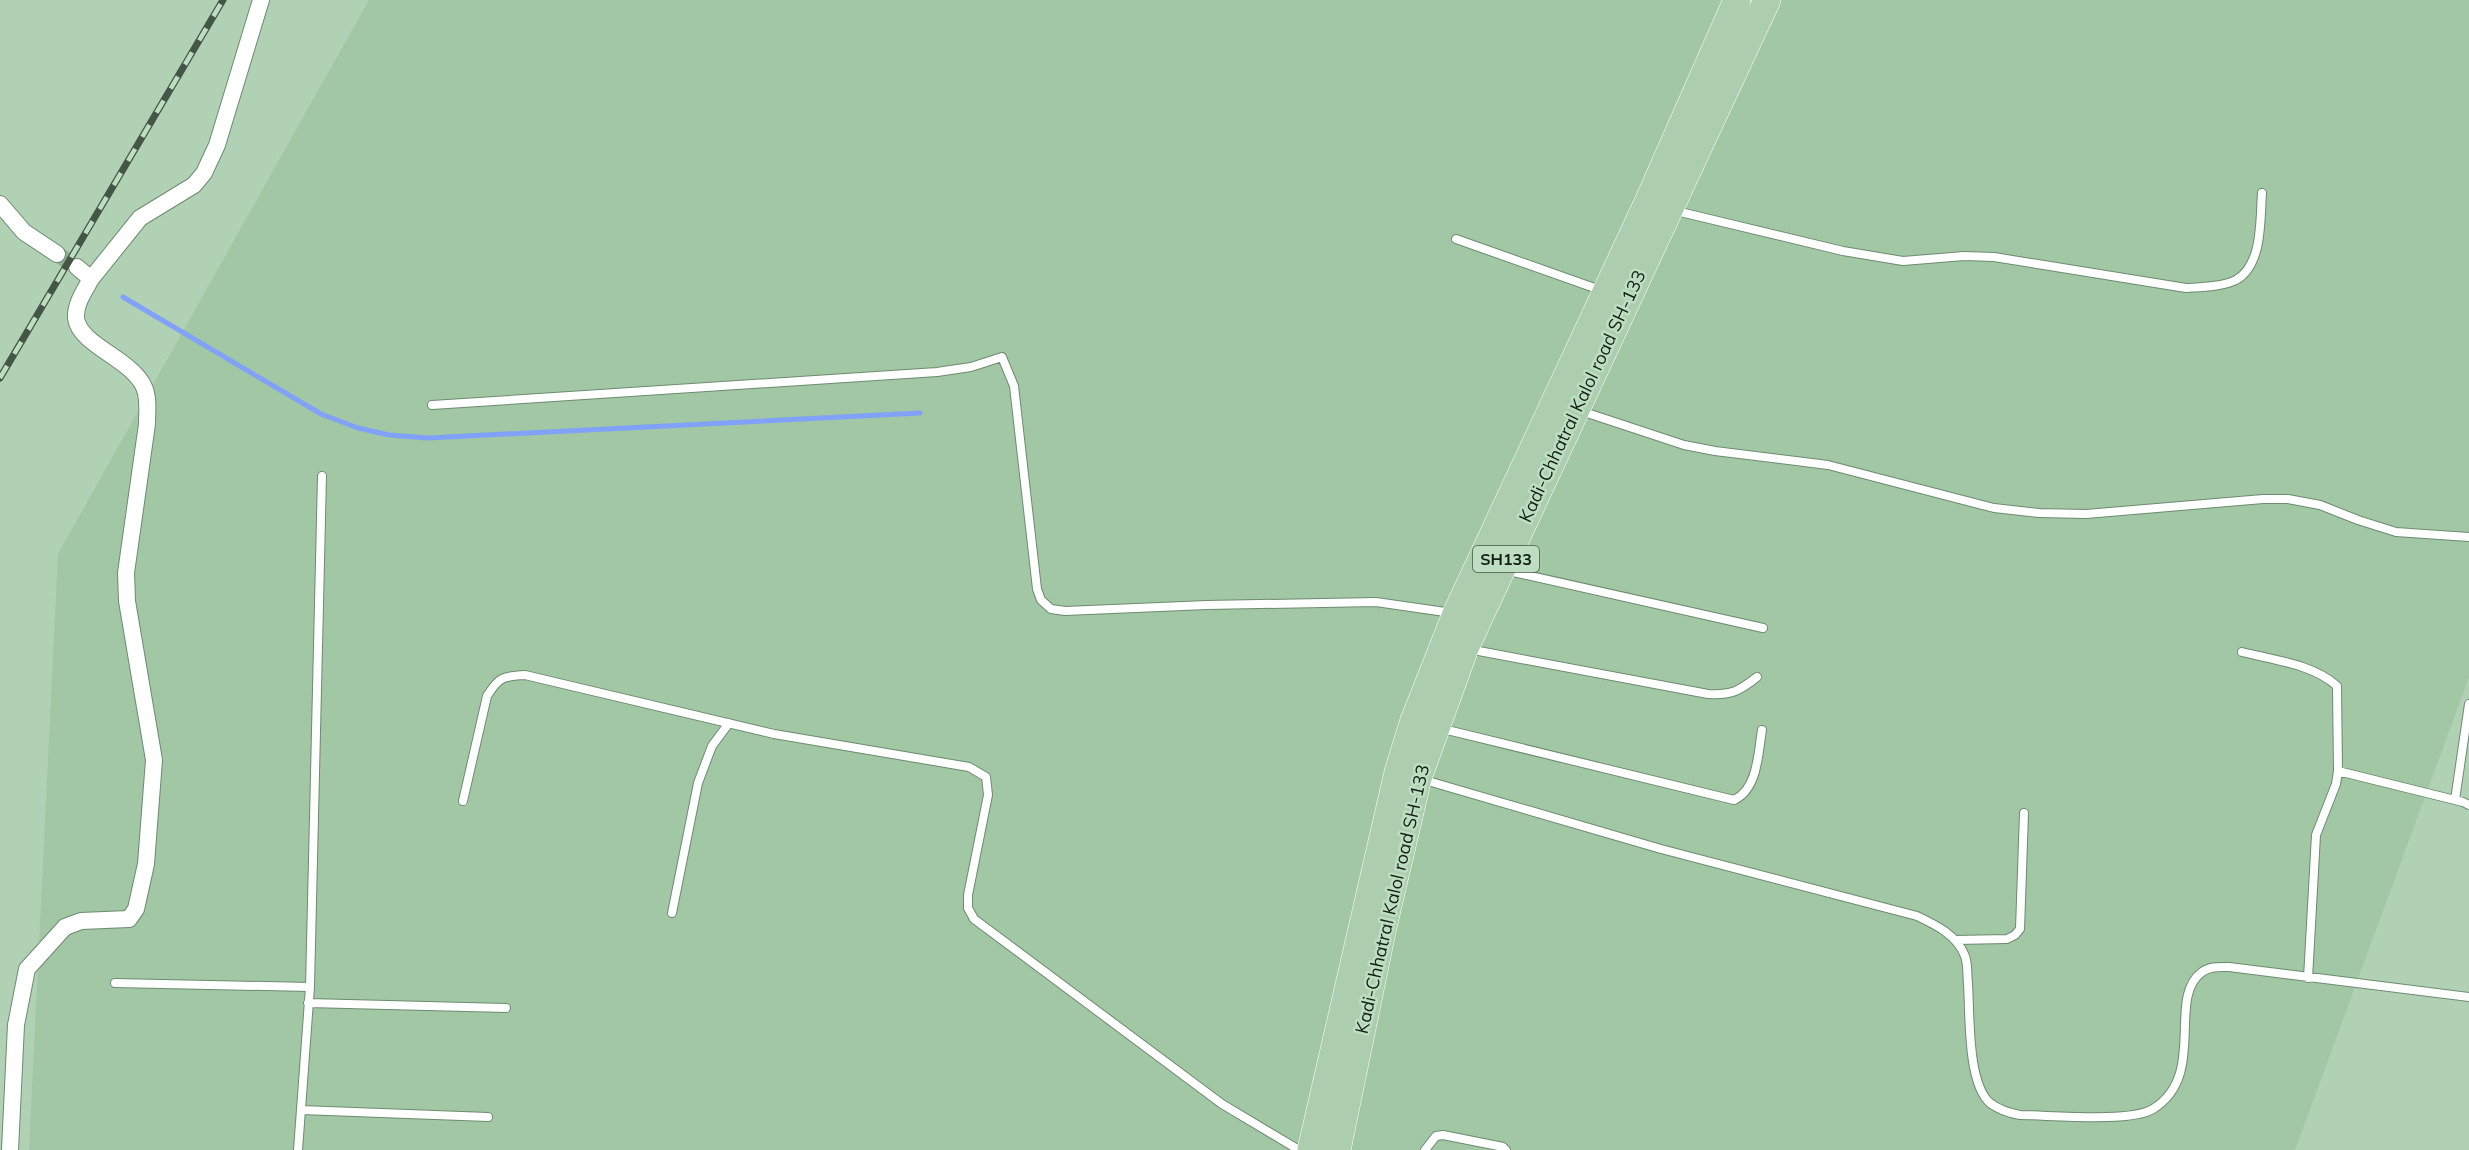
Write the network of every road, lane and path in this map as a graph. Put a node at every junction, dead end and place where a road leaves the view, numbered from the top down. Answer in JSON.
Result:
{"nodes":[{"id":1,"x":261,"y":0,"type":"edge"},
{"id":2,"x":1737,"y":0,"type":"edge"},
{"id":3,"x":1767,"y":0,"type":"edge"},
{"id":4,"x":2262,"y":193,"type":"dead end"},
{"id":5,"x":0,"y":204,"type":"edge"},
{"id":6,"x":1669,"y":209,"type":"junction"},
{"id":7,"x":1456,"y":239,"type":"dead end"},
{"id":8,"x":57,"y":254,"type":"tunnel mouth"},
{"id":9,"x":77,"y":267,"type":"tunnel mouth"},
{"id":10,"x":91,"y":279,"type":"junction"},
{"id":11,"x":1607,"y":292,"type":"junction"},
{"id":12,"x":432,"y":405,"type":"dead end"},
{"id":13,"x":1575,"y":409,"type":"junction"},
{"id":14,"x":322,"y":476,"type":"dead end"},
{"id":15,"x":2469,"y":537,"type":"edge"},
{"id":16,"x":1501,"y":569,"type":"junction"},
{"id":17,"x":1456,"y":614,"type":"junction"},
{"id":18,"x":1763,"y":628,"type":"dead end"},
{"id":19,"x":1455,"y":645,"type":"junction"},
{"id":20,"x":2242,"y":652,"type":"dead end"},
{"id":21,"x":1757,"y":677,"type":"dead end"},
{"id":22,"x":2469,"y":704,"type":"edge"},
{"id":23,"x":729,"y":723,"type":"junction"},
{"id":24,"x":1436,"y":727,"type":"junction"},
{"id":25,"x":1762,"y":730,"type":"dead end"},
{"id":26,"x":2338,"y":771,"type":"junction"},
{"id":27,"x":1418,"y":778,"type":"junction"},
{"id":28,"x":2455,"y":800,"type":"junction"},
{"id":29,"x":463,"y":801,"type":"dead end"},
{"id":30,"x":2469,"y":805,"type":"edge"},
{"id":31,"x":2024,"y":813,"type":"dead end"},
{"id":32,"x":672,"y":913,"type":"dead end"},
{"id":33,"x":1955,"y":940,"type":"junction"},
{"id":34,"x":2307,"y":978,"type":"junction"},
{"id":35,"x":115,"y":983,"type":"dead end"},
{"id":36,"x":310,"y":987,"type":"junction"},
{"id":37,"x":2469,"y":997,"type":"edge"},
{"id":38,"x":308,"y":1003,"type":"junction"},
{"id":39,"x":506,"y":1008,"type":"dead end"},
{"id":40,"x":301,"y":1110,"type":"junction"},
{"id":41,"x":488,"y":1118,"type":"dead end"},
{"id":42,"x":10,"y":1150,"type":"edge"},
{"id":43,"x":298,"y":1150,"type":"edge"},
{"id":44,"x":1299,"y":1150,"type":"edge"},
{"id":45,"x":1311,"y":1150,"type":"edge"},
{"id":46,"x":1337,"y":1150,"type":"edge"},
{"id":47,"x":1425,"y":1150,"type":"edge"},
{"id":48,"x":1506,"y":1150,"type":"edge"}],
"edges":[{"from":1,"to":10,"type":"street"},
{"from":2,"to":11,"type":"main road","name":"Kadi-Chhatral Kalol road SH-133","number":"SH133"},
{"from":3,"to":6,"type":"main road","name":"Kadi-Chhatral Kalol road SH-133","number":"SH133"},
{"from":4,"to":6,"type":"lane"},
{"from":5,"to":8,"type":"street"},
{"from":6,"to":13,"type":"main road","name":"Kadi-Chhatral Kalol road SH-133","number":"SH133"},
{"from":7,"to":11,"type":"lane"},
{"from":9,"to":10,"type":"street"},
{"from":10,"to":42,"type":"street"},
{"from":11,"to":17,"type":"main road","name":"Kadi-Chhatral Kalol road SH-133","number":"SH133"},
{"from":12,"to":17,"type":"lane"},
{"from":13,"to":15,"type":"lane"},
{"from":13,"to":16,"type":"main road","name":"Kadi-Chhatral Kalol road SH-133","number":"SH133"},
{"from":14,"to":36,"type":"lane"},
{"from":16,"to":18,"type":"lane"},
{"from":16,"to":19,"type":"main road","name":"Kadi-Chhatral Kalol road SH-133","number":"SH133"},
{"from":17,"to":19,"type":"main road","name":"Kadi-Chhatral Kalol road SH-133","number":"SH133"},
{"from":19,"to":21,"type":"lane"},
{"from":19,"to":24,"type":"main road","name":"Kadi-Chhatral Kalol road SH-133","number":"SH133"},
{"from":19,"to":45,"type":"main road","name":"Kadi-Chhatral Kalol road SH-133","number":"SH133"},
{"from":20,"to":26,"type":"lane"},
{"from":22,"to":28,"type":"lane"},
{"from":23,"to":29,"type":"lane"},
{"from":23,"to":32,"type":"lane"},
{"from":23,"to":44,"type":"lane"},
{"from":24,"to":25,"type":"lane"},
{"from":24,"to":27,"type":"main road","name":"Kadi-Chhatral Kalol road SH-133","number":"SH133"},
{"from":26,"to":28,"type":"lane"},
{"from":26,"to":34,"type":"lane"},
{"from":27,"to":33,"type":"lane"},
{"from":27,"to":46,"type":"main road","name":"Kadi-Chhatral Kalol road SH-133","number":"SH133"},
{"from":28,"to":30,"type":"lane"},
{"from":31,"to":33,"type":"lane"},
{"from":33,"to":34,"type":"lane"},
{"from":34,"to":37,"type":"lane"},
{"from":35,"to":36,"type":"lane"},
{"from":36,"to":38,"type":"lane"},
{"from":38,"to":39,"type":"lane"},
{"from":38,"to":40,"type":"lane"},
{"from":40,"to":41,"type":"lane"},
{"from":40,"to":43,"type":"lane"},
{"from":47,"to":48,"type":"lane"}]}
